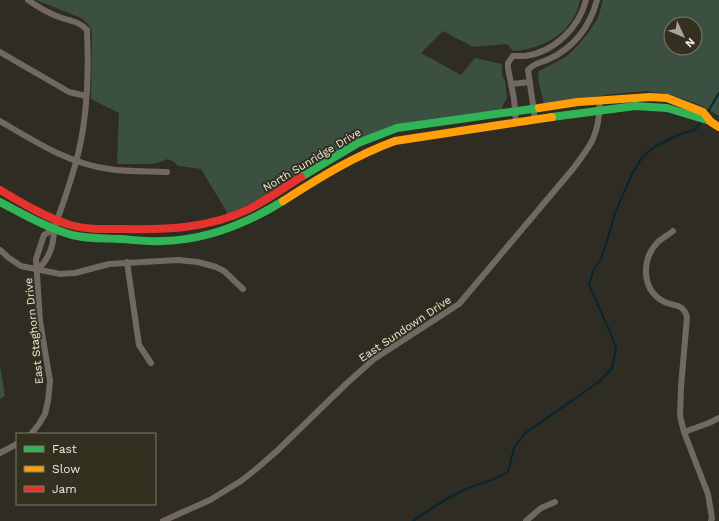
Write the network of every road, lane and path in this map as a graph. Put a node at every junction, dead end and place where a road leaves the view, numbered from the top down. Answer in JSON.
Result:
{"nodes":[{"id":1,"x":28,"y":0,"type":"edge"},
{"id":2,"x":586,"y":0,"type":"edge"},
{"id":3,"x":596,"y":0,"type":"edge"},
{"id":4,"x":0,"y":52,"type":"edge"},
{"id":5,"x":528,"y":55,"type":"junction"},
{"id":6,"x":532,"y":66,"type":"junction"},
{"id":7,"x":530,"y":82,"type":"junction"},
{"id":8,"x":511,"y":84,"type":"junction"},
{"id":9,"x":86,"y":96,"type":"junction"},
{"id":10,"x":600,"y":101,"type":"junction"},
{"id":11,"x":533,"y":108,"type":"junction"},
{"id":12,"x":600,"y":110,"type":"junction"},
{"id":13,"x":515,"y":111,"type":"junction"},
{"id":14,"x":535,"y":119,"type":"junction"},
{"id":15,"x":0,"y":122,"type":"edge"},
{"id":16,"x":516,"y":122,"type":"junction"},
{"id":17,"x":711,"y":122,"type":"junction"},
{"id":18,"x":719,"y":127,"type":"edge"},
{"id":19,"x":76,"y":162,"type":"junction"},
{"id":20,"x":167,"y":172,"type":"dead end"},
{"id":21,"x":0,"y":190,"type":"edge"},
{"id":22,"x":0,"y":202,"type":"edge"},
{"id":23,"x":57,"y":220,"type":"junction"},
{"id":24,"x":54,"y":229,"type":"junction"},
{"id":25,"x":673,"y":231,"type":"dead end"},
{"id":26,"x":40,"y":246,"type":"junction"},
{"id":27,"x":0,"y":250,"type":"edge"},
{"id":28,"x":50,"y":250,"type":"junction"},
{"id":29,"x":126,"y":262,"type":"junction"},
{"id":30,"x":38,"y":269,"type":"junction"},
{"id":31,"x":243,"y":289,"type":"dead end"},
{"id":32,"x":150,"y":363,"type":"dead end"},
{"id":33,"x":719,"y":418,"type":"edge"},
{"id":34,"x":684,"y":432,"type":"junction"},
{"id":35,"x":32,"y":433,"type":"edge"},
{"id":36,"x":16,"y":445,"type":"edge"},
{"id":37,"x":0,"y":453,"type":"edge"},
{"id":38,"x":555,"y":502,"type":"dead end"},
{"id":39,"x":719,"y":518,"type":"edge"},
{"id":40,"x":712,"y":520,"type":"edge"},
{"id":41,"x":163,"y":521,"type":"edge"},
{"id":42,"x":526,"y":521,"type":"edge"}],
"edges":[{"from":1,"to":9,"type":"street","name":"East Staghorn Drive"},
{"from":2,"to":5,"type":"street"},
{"from":3,"to":6,"type":"street"},
{"from":4,"to":9,"type":"street"},
{"from":5,"to":6,"type":"street"},
{"from":5,"to":8,"type":"street"},
{"from":6,"to":7,"type":"street"},
{"from":7,"to":8,"type":"street"},
{"from":7,"to":11,"type":"street"},
{"from":8,"to":13,"type":"street"},
{"from":9,"to":19,"type":"street","name":"East Staghorn Drive"},
{"from":10,"to":11,"type":"street","name":"North Sunridge Drive"},
{"from":10,"to":12,"type":"street","name":"East Sundown Drive"},
{"from":10,"to":17,"type":"street","name":"North Sunridge Drive"},
{"from":11,"to":13,"type":"street","name":"North Sunridge Drive"},
{"from":11,"to":14,"type":"street"},
{"from":12,"to":14,"type":"street","name":"North Sunridge Drive"},
{"from":12,"to":17,"type":"street","name":"North Sunridge Drive"},
{"from":12,"to":41,"type":"street","name":"East Sundown Drive"},
{"from":13,"to":16,"type":"street"},
{"from":13,"to":23,"type":"street","name":"North Sunridge Drive"},
{"from":14,"to":16,"type":"street","name":"North Sunridge Drive"},
{"from":15,"to":19,"type":"street"},
{"from":16,"to":24,"type":"street","name":"North Sunridge Drive"},
{"from":17,"to":18,"type":"street","name":"North Sunridge Drive"},
{"from":19,"to":20,"type":"street"},
{"from":19,"to":23,"type":"street","name":"East Staghorn Drive"},
{"from":21,"to":23,"type":"street","name":"North Sunridge Drive"},
{"from":22,"to":24,"type":"street","name":"North Sunridge Drive"},
{"from":23,"to":24,"type":"street","name":"East Staghorn Drive"},
{"from":24,"to":26,"type":"street","name":"East Staghorn Drive"},
{"from":24,"to":28,"type":"street","name":"East Staghorn Drive"},
{"from":25,"to":34,"type":"street"},
{"from":26,"to":28,"type":"street"},
{"from":26,"to":30,"type":"street","name":"East Staghorn Drive"},
{"from":27,"to":30,"type":"street"},
{"from":28,"to":30,"type":"street","name":"East Staghorn Drive"},
{"from":29,"to":30,"type":"street"},
{"from":29,"to":31,"type":"street"},
{"from":29,"to":32,"type":"street"},
{"from":30,"to":35,"type":"street","name":"East Staghorn Drive"},
{"from":33,"to":34,"type":"street"},
{"from":34,"to":40,"type":"street"},
{"from":36,"to":37,"type":"street"},
{"from":38,"to":42,"type":"street"},
{"from":39,"to":40,"type":"street"}]}
